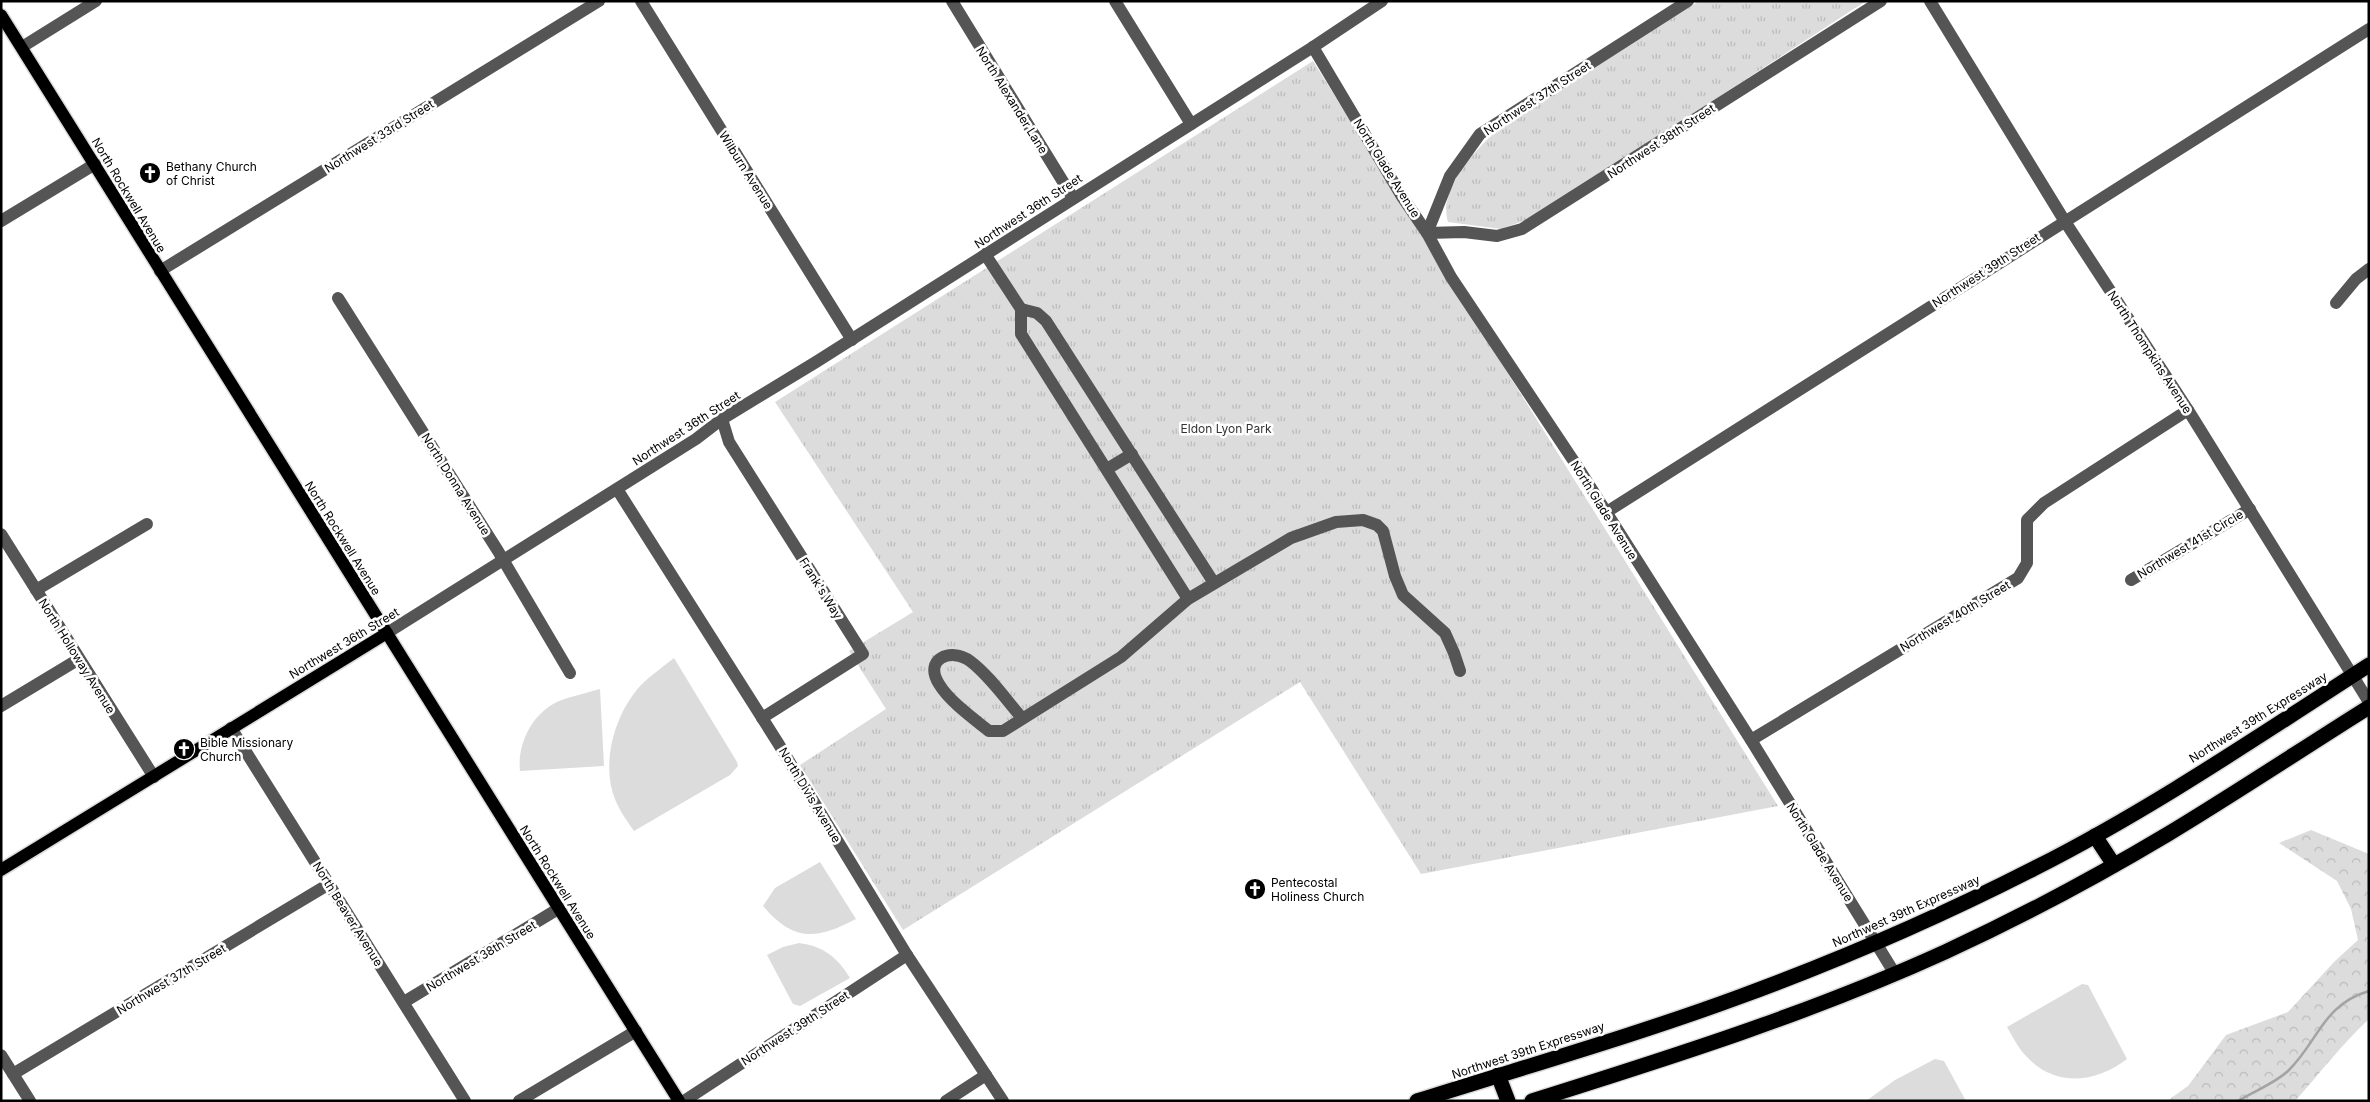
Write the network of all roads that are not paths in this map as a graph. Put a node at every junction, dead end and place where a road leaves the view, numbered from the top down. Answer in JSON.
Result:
{"nodes":[{"id":1,"x":96,"y":1,"type":"edge"},
{"id":2,"x":598,"y":1,"type":"edge"},
{"id":3,"x":641,"y":1,"type":"edge"},
{"id":4,"x":952,"y":1,"type":"edge"},
{"id":5,"x":1115,"y":1,"type":"edge"},
{"id":6,"x":1382,"y":1,"type":"edge"},
{"id":7,"x":1688,"y":1,"type":"edge"},
{"id":8,"x":1881,"y":1,"type":"edge"},
{"id":9,"x":1930,"y":1,"type":"edge"},
{"id":10,"x":1361,"y":7,"type":"edge"},
{"id":11,"x":1,"y":15,"type":"edge"},
{"id":12,"x":2369,"y":29,"type":"edge"},
{"id":13,"x":1313,"y":47,"type":"junction"},
{"id":14,"x":22,"y":48,"type":"junction"},
{"id":15,"x":1191,"y":124,"type":"junction"},
{"id":16,"x":94,"y":164,"type":"junction"},
{"id":17,"x":1073,"y":198,"type":"junction"},
{"id":18,"x":2064,"y":220,"type":"junction"},
{"id":19,"x":1,"y":221,"type":"edge"},
{"id":20,"x":1427,"y":233,"type":"junction"},
{"id":21,"x":985,"y":254,"type":"junction"},
{"id":22,"x":2369,"y":269,"type":"edge"},
{"id":23,"x":160,"y":271,"type":"junction"},
{"id":24,"x":338,"y":298,"type":"dead end"},
{"id":25,"x":2336,"y":303,"type":"dead end"},
{"id":26,"x":1021,"y":309,"type":"junction"},
{"id":27,"x":852,"y":340,"type":"junction"},
{"id":28,"x":2188,"y":410,"type":"junction"},
{"id":29,"x":722,"y":419,"type":"junction"},
{"id":30,"x":1132,"y":454,"type":"junction"},
{"id":31,"x":1107,"y":470,"type":"junction"},
{"id":32,"x":618,"y":489,"type":"junction"},
{"id":33,"x":2250,"y":509,"type":"junction"},
{"id":34,"x":1605,"y":513,"type":"junction"},
{"id":35,"x":147,"y":524,"type":"dead end"},
{"id":36,"x":3,"y":541,"type":"edge"},
{"id":37,"x":503,"y":560,"type":"junction"},
{"id":38,"x":2131,"y":580,"type":"dead end"},
{"id":39,"x":1214,"y":584,"type":"junction"},
{"id":40,"x":36,"y":590,"type":"junction"},
{"id":41,"x":1188,"y":598,"type":"junction"},
{"id":42,"x":387,"y":633,"type":"junction"},
{"id":43,"x":79,"y":659,"type":"junction"},
{"id":44,"x":2369,"y":665,"type":"edge"},
{"id":45,"x":1460,"y":670,"type":"dead end"},
{"id":46,"x":570,"y":673,"type":"dead end"},
{"id":47,"x":2353,"y":675,"type":"junction"},
{"id":48,"x":2369,"y":702,"type":"edge"},
{"id":49,"x":1,"y":706,"type":"edge"},
{"id":50,"x":2369,"y":707,"type":"edge"},
{"id":51,"x":762,"y":718,"type":"junction"},
{"id":52,"x":1022,"y":718,"type":"junction"},
{"id":53,"x":232,"y":728,"type":"junction"},
{"id":54,"x":1751,"y":740,"type":"junction"},
{"id":55,"x":154,"y":777,"type":"junction"},
{"id":56,"x":2095,"y":836,"type":"junction"},
{"id":57,"x":2114,"y":865,"type":"junction"},
{"id":58,"x":1,"y":870,"type":"edge"},
{"id":59,"x":329,"y":884,"type":"junction"},
{"id":60,"x":558,"y":909,"type":"junction"},
{"id":61,"x":1876,"y":942,"type":"junction"},
{"id":62,"x":907,"y":954,"type":"junction"},
{"id":63,"x":1895,"y":974,"type":"junction"},
{"id":64,"x":404,"y":1002,"type":"junction"},
{"id":65,"x":636,"y":1031,"type":"junction"},
{"id":66,"x":2,"y":1059,"type":"edge"},
{"id":67,"x":13,"y":1074,"type":"junction"},
{"id":68,"x":986,"y":1075,"type":"junction"},
{"id":69,"x":1498,"y":1075,"type":"junction"},
{"id":70,"x":30,"y":1101,"type":"edge"},
{"id":71,"x":465,"y":1101,"type":"edge"},
{"id":72,"x":519,"y":1101,"type":"edge"},
{"id":73,"x":679,"y":1101,"type":"edge"},
{"id":74,"x":684,"y":1101,"type":"edge"},
{"id":75,"x":946,"y":1101,"type":"edge"},
{"id":76,"x":1003,"y":1101,"type":"edge"},
{"id":77,"x":1417,"y":1101,"type":"edge"},
{"id":78,"x":1508,"y":1101,"type":"edge"},
{"id":79,"x":1532,"y":1101,"type":"edge"}],
"edges":[{"from":1,"to":14,"type":"street"},
{"from":2,"to":23,"type":"street","name":"Northwest 33rd Street"},
{"from":3,"to":27,"type":"street","name":"Wilburn Avenue"},
{"from":4,"to":17,"type":"street","name":"North Alexander Lane"},
{"from":5,"to":15,"type":"street"},
{"from":6,"to":10,"type":"street","name":"Northwest 36th Street"},
{"from":7,"to":20,"type":"street","name":"Northwest 37th Street"},
{"from":8,"to":20,"type":"street","name":"Northwest 38th Street"},
{"from":9,"to":18,"type":"street","name":"North Thompkins Avenue"},
{"from":10,"to":13,"type":"street","name":"Northwest 36th Street"},
{"from":11,"to":14,"type":"main road","name":"North Rockwell Avenue"},
{"from":12,"to":18,"type":"street","name":"Northwest 39th Street"},
{"from":13,"to":15,"type":"street","name":"Northwest 36th Street"},
{"from":13,"to":20,"type":"street","name":"North Glade Avenue"},
{"from":14,"to":16,"type":"main road","name":"North Rockwell Avenue"},
{"from":15,"to":17,"type":"street","name":"Northwest 36th Street"},
{"from":16,"to":19,"type":"street"},
{"from":16,"to":23,"type":"main road","name":"North Rockwell Avenue"},
{"from":17,"to":21,"type":"street","name":"Northwest 36th Street"},
{"from":18,"to":28,"type":"street","name":"North Thompkins Avenue"},
{"from":18,"to":34,"type":"street","name":"Northwest 39th Street"},
{"from":20,"to":34,"type":"street","name":"North Glade Avenue"},
{"from":21,"to":26,"type":"street"},
{"from":21,"to":27,"type":"street","name":"Northwest 36th Street"},
{"from":22,"to":25,"type":"street"},
{"from":23,"to":42,"type":"main road","name":"North Rockwell Avenue"},
{"from":24,"to":37,"type":"street","name":"North Donna Avenue"},
{"from":26,"to":30,"type":"street"},
{"from":26,"to":31,"type":"street"},
{"from":27,"to":29,"type":"street","name":"Northwest 36th Street"},
{"from":28,"to":33,"type":"street","name":"North Thompkins Avenue"},
{"from":28,"to":54,"type":"street","name":"Northwest 40th Street"},
{"from":29,"to":32,"type":"street","name":"Northwest 36th Street"},
{"from":29,"to":51,"type":"street","name":"Frank's Way"},
{"from":30,"to":31,"type":"street"},
{"from":30,"to":39,"type":"street"},
{"from":31,"to":41,"type":"street"},
{"from":32,"to":37,"type":"street","name":"Northwest 36th Street"},
{"from":32,"to":51,"type":"street","name":"North Divis Avenue"},
{"from":33,"to":38,"type":"street","name":"Northwest 41st Circle"},
{"from":33,"to":47,"type":"street","name":"North Thompkins Avenue"},
{"from":34,"to":54,"type":"street","name":"North Glade Avenue"},
{"from":35,"to":40,"type":"street"},
{"from":36,"to":40,"type":"street","name":"North Holloway Avenue"},
{"from":37,"to":42,"type":"street","name":"Northwest 36th Street"},
{"from":37,"to":46,"type":"street","name":"North Donna Avenue"},
{"from":39,"to":41,"type":"street"},
{"from":39,"to":45,"type":"street"},
{"from":40,"to":43,"type":"street","name":"North Holloway Avenue"},
{"from":41,"to":52,"type":"street"},
{"from":42,"to":53,"type":"main road","name":"Northwest 36th Street"},
{"from":42,"to":60,"type":"main road","name":"North Rockwell Avenue"},
{"from":43,"to":49,"type":"street"},
{"from":43,"to":55,"type":"street","name":"North Holloway Avenue"},
{"from":44,"to":47,"type":"highway","name":"Northwest 39th Expressway"},
{"from":47,"to":48,"type":"street","name":"North Thompkins Avenue"},
{"from":47,"to":56,"type":"highway","name":"Northwest 39th Expressway"},
{"from":50,"to":57,"type":"highway"},
{"from":51,"to":62,"type":"street","name":"North Divis Avenue"},
{"from":52,"to":52,"type":"street"},
{"from":53,"to":55,"type":"main road","name":"Northwest 36th Street"},
{"from":53,"to":59,"type":"street","name":"North Beaver Avenue"},
{"from":54,"to":61,"type":"street","name":"North Glade Avenue"},
{"from":55,"to":58,"type":"main road","name":"Northwest 36th Street"},
{"from":56,"to":57,"type":"highway"},
{"from":56,"to":61,"type":"highway","name":"Northwest 39th Expressway"},
{"from":57,"to":63,"type":"highway"},
{"from":59,"to":64,"type":"street","name":"North Beaver Avenue"},
{"from":59,"to":67,"type":"street","name":"Northwest 37th Street"},
{"from":60,"to":64,"type":"street","name":"Northwest 38th Street"},
{"from":60,"to":65,"type":"main road","name":"North Rockwell Avenue"},
{"from":61,"to":63,"type":"street","name":"North Glade Avenue"},
{"from":61,"to":69,"type":"highway","name":"Northwest 39th Expressway"},
{"from":62,"to":68,"type":"street","name":"North Divis Avenue"},
{"from":62,"to":74,"type":"street","name":"Northwest 39th Street"},
{"from":63,"to":79,"type":"highway"},
{"from":64,"to":71,"type":"street","name":"North Beaver Avenue"},
{"from":65,"to":72,"type":"street"},
{"from":65,"to":73,"type":"main road","name":"North Rockwell Avenue"},
{"from":66,"to":67,"type":"street"},
{"from":67,"to":70,"type":"street"},
{"from":68,"to":75,"type":"street"},
{"from":68,"to":76,"type":"street","name":"North Divis Avenue"},
{"from":69,"to":77,"type":"highway","name":"Northwest 39th Expressway"},
{"from":69,"to":78,"type":"highway"}]}
